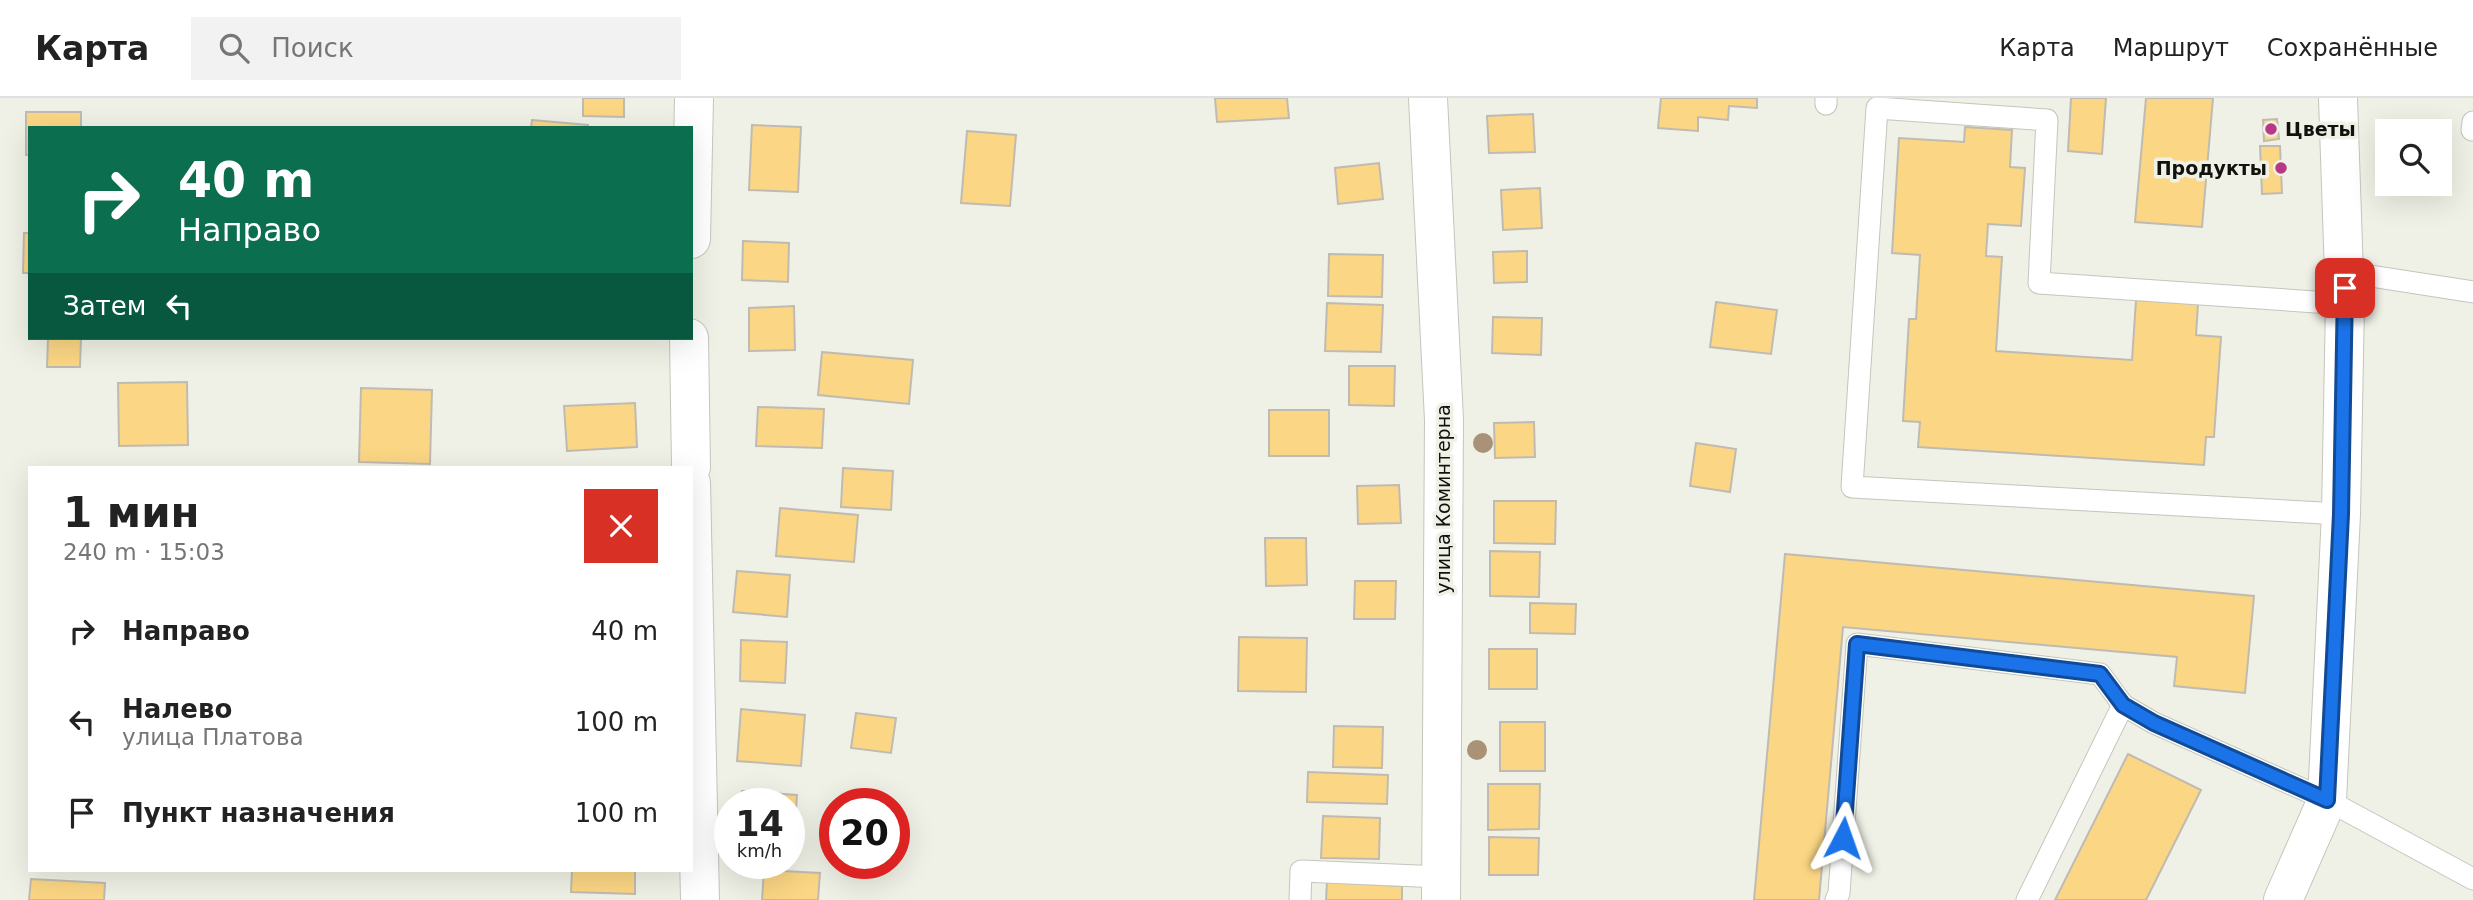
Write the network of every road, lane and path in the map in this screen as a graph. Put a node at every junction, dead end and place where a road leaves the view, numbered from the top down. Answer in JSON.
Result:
{"nodes":[{"id":1,"x":694,"y":98,"type":"edge"},
{"id":2,"x":1428,"y":98,"type":"edge"},
{"id":3,"x":2339,"y":98,"type":"edge"},
{"id":4,"x":693,"y":145,"type":"edge"},
{"id":5,"x":2345,"y":288,"type":"junction"},
{"id":6,"x":2473,"y":292,"type":"edge"},
{"id":7,"x":690,"y":340,"type":"edge"},
{"id":8,"x":691,"y":466,"type":"edge"},
{"id":9,"x":2341,"y":514,"type":"junction"},
{"id":10,"x":693,"y":576,"type":"edge"},
{"id":11,"x":2123,"y":705,"type":"junction"},
{"id":12,"x":2327,"y":800,"type":"junction"},
{"id":13,"x":2473,"y":879,"type":"edge"},
{"id":14,"x":1441,"y":888,"type":"edge"},
{"id":15,"x":700,"y":900,"type":"edge"},
{"id":16,"x":1300,"y":900,"type":"edge"},
{"id":17,"x":1836,"y":900,"type":"edge"},
{"id":18,"x":2027,"y":900,"type":"edge"},
{"id":19,"x":2283,"y":900,"type":"edge"}],
"edges":[{"from":1,"to":4,"type":"street"},
{"from":2,"to":14,"type":"street","name":"улица Коминтерна"},
{"from":3,"to":5,"type":"street"},
{"from":5,"to":6,"type":"lane"},
{"from":5,"to":9,"type":"street"},
{"from":5,"to":9,"type":"lane"},
{"from":7,"to":8,"type":"street"},
{"from":9,"to":12,"type":"street"},
{"from":10,"to":15,"type":"street"},
{"from":11,"to":12,"type":"lane"},
{"from":11,"to":17,"type":"lane"},
{"from":11,"to":18,"type":"lane"},
{"from":12,"to":13,"type":"lane"},
{"from":12,"to":19,"type":"street"},
{"from":14,"to":16,"type":"lane"}]}
